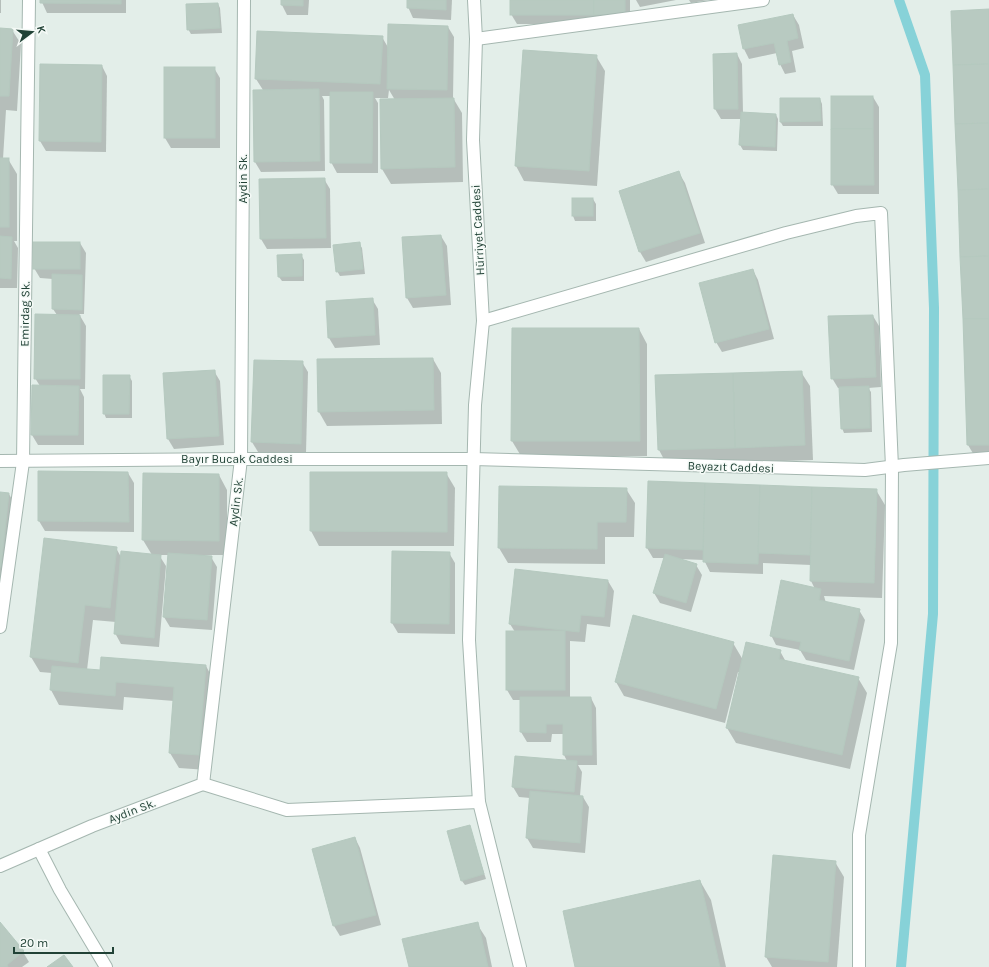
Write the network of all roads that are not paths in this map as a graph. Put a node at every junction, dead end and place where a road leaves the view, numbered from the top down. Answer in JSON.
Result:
{"nodes":[{"id":1,"x":29,"y":0,"type":"edge"},
{"id":2,"x":244,"y":0,"type":"edge"},
{"id":3,"x":474,"y":0,"type":"edge"},
{"id":4,"x":763,"y":0,"type":"edge"},
{"id":5,"x":476,"y":39,"type":"junction"},
{"id":6,"x":483,"y":321,"type":"junction"},
{"id":7,"x":989,"y":458,"type":"edge"},
{"id":8,"x":241,"y":459,"type":"junction"},
{"id":9,"x":473,"y":459,"type":"junction"},
{"id":10,"x":0,"y":461,"type":"edge"},
{"id":11,"x":23,"y":462,"type":"junction"},
{"id":12,"x":898,"y":466,"type":"junction"},
{"id":13,"x":0,"y":627,"type":"edge"},
{"id":14,"x":203,"y":784,"type":"junction"},
{"id":15,"x":479,"y":802,"type":"junction"},
{"id":16,"x":39,"y":849,"type":"junction"},
{"id":17,"x":0,"y":866,"type":"edge"},
{"id":18,"x":106,"y":967,"type":"edge"},
{"id":19,"x":520,"y":967,"type":"edge"},
{"id":20,"x":859,"y":967,"type":"edge"}],
"edges":[{"from":1,"to":11,"type":"street","name":"Emirdag Sk."},
{"from":2,"to":8,"type":"street","name":"Aydin Sk."},
{"from":3,"to":5,"type":"street","name":"Hürriyet Caddesi"},
{"from":4,"to":5,"type":"street"},
{"from":5,"to":6,"type":"street","name":"Hürriyet Caddesi"},
{"from":6,"to":9,"type":"street","name":"Hürriyet Caddesi"},
{"from":6,"to":12,"type":"street"},
{"from":7,"to":12,"type":"street","name":"Beyazıt Caddesi"},
{"from":8,"to":9,"type":"street","name":"Bayır Bucak Caddesi"},
{"from":8,"to":11,"type":"street","name":"Bayır Bucak Caddesi"},
{"from":8,"to":14,"type":"street","name":"Aydin Sk."},
{"from":9,"to":12,"type":"street","name":"Beyazıt Caddesi"},
{"from":9,"to":15,"type":"street","name":"Hürriyet Caddesi"},
{"from":10,"to":11,"type":"street","name":"Bayır Bucak Caddesi"},
{"from":11,"to":13,"type":"street","name":"Emirdag Sk."},
{"from":12,"to":20,"type":"street"},
{"from":14,"to":15,"type":"street"},
{"from":14,"to":16,"type":"street","name":"Aydin Sk."},
{"from":15,"to":19,"type":"street","name":"Hürriyet Caddesi"},
{"from":16,"to":17,"type":"street","name":"Aydin Sk."},
{"from":16,"to":18,"type":"street"}]}
